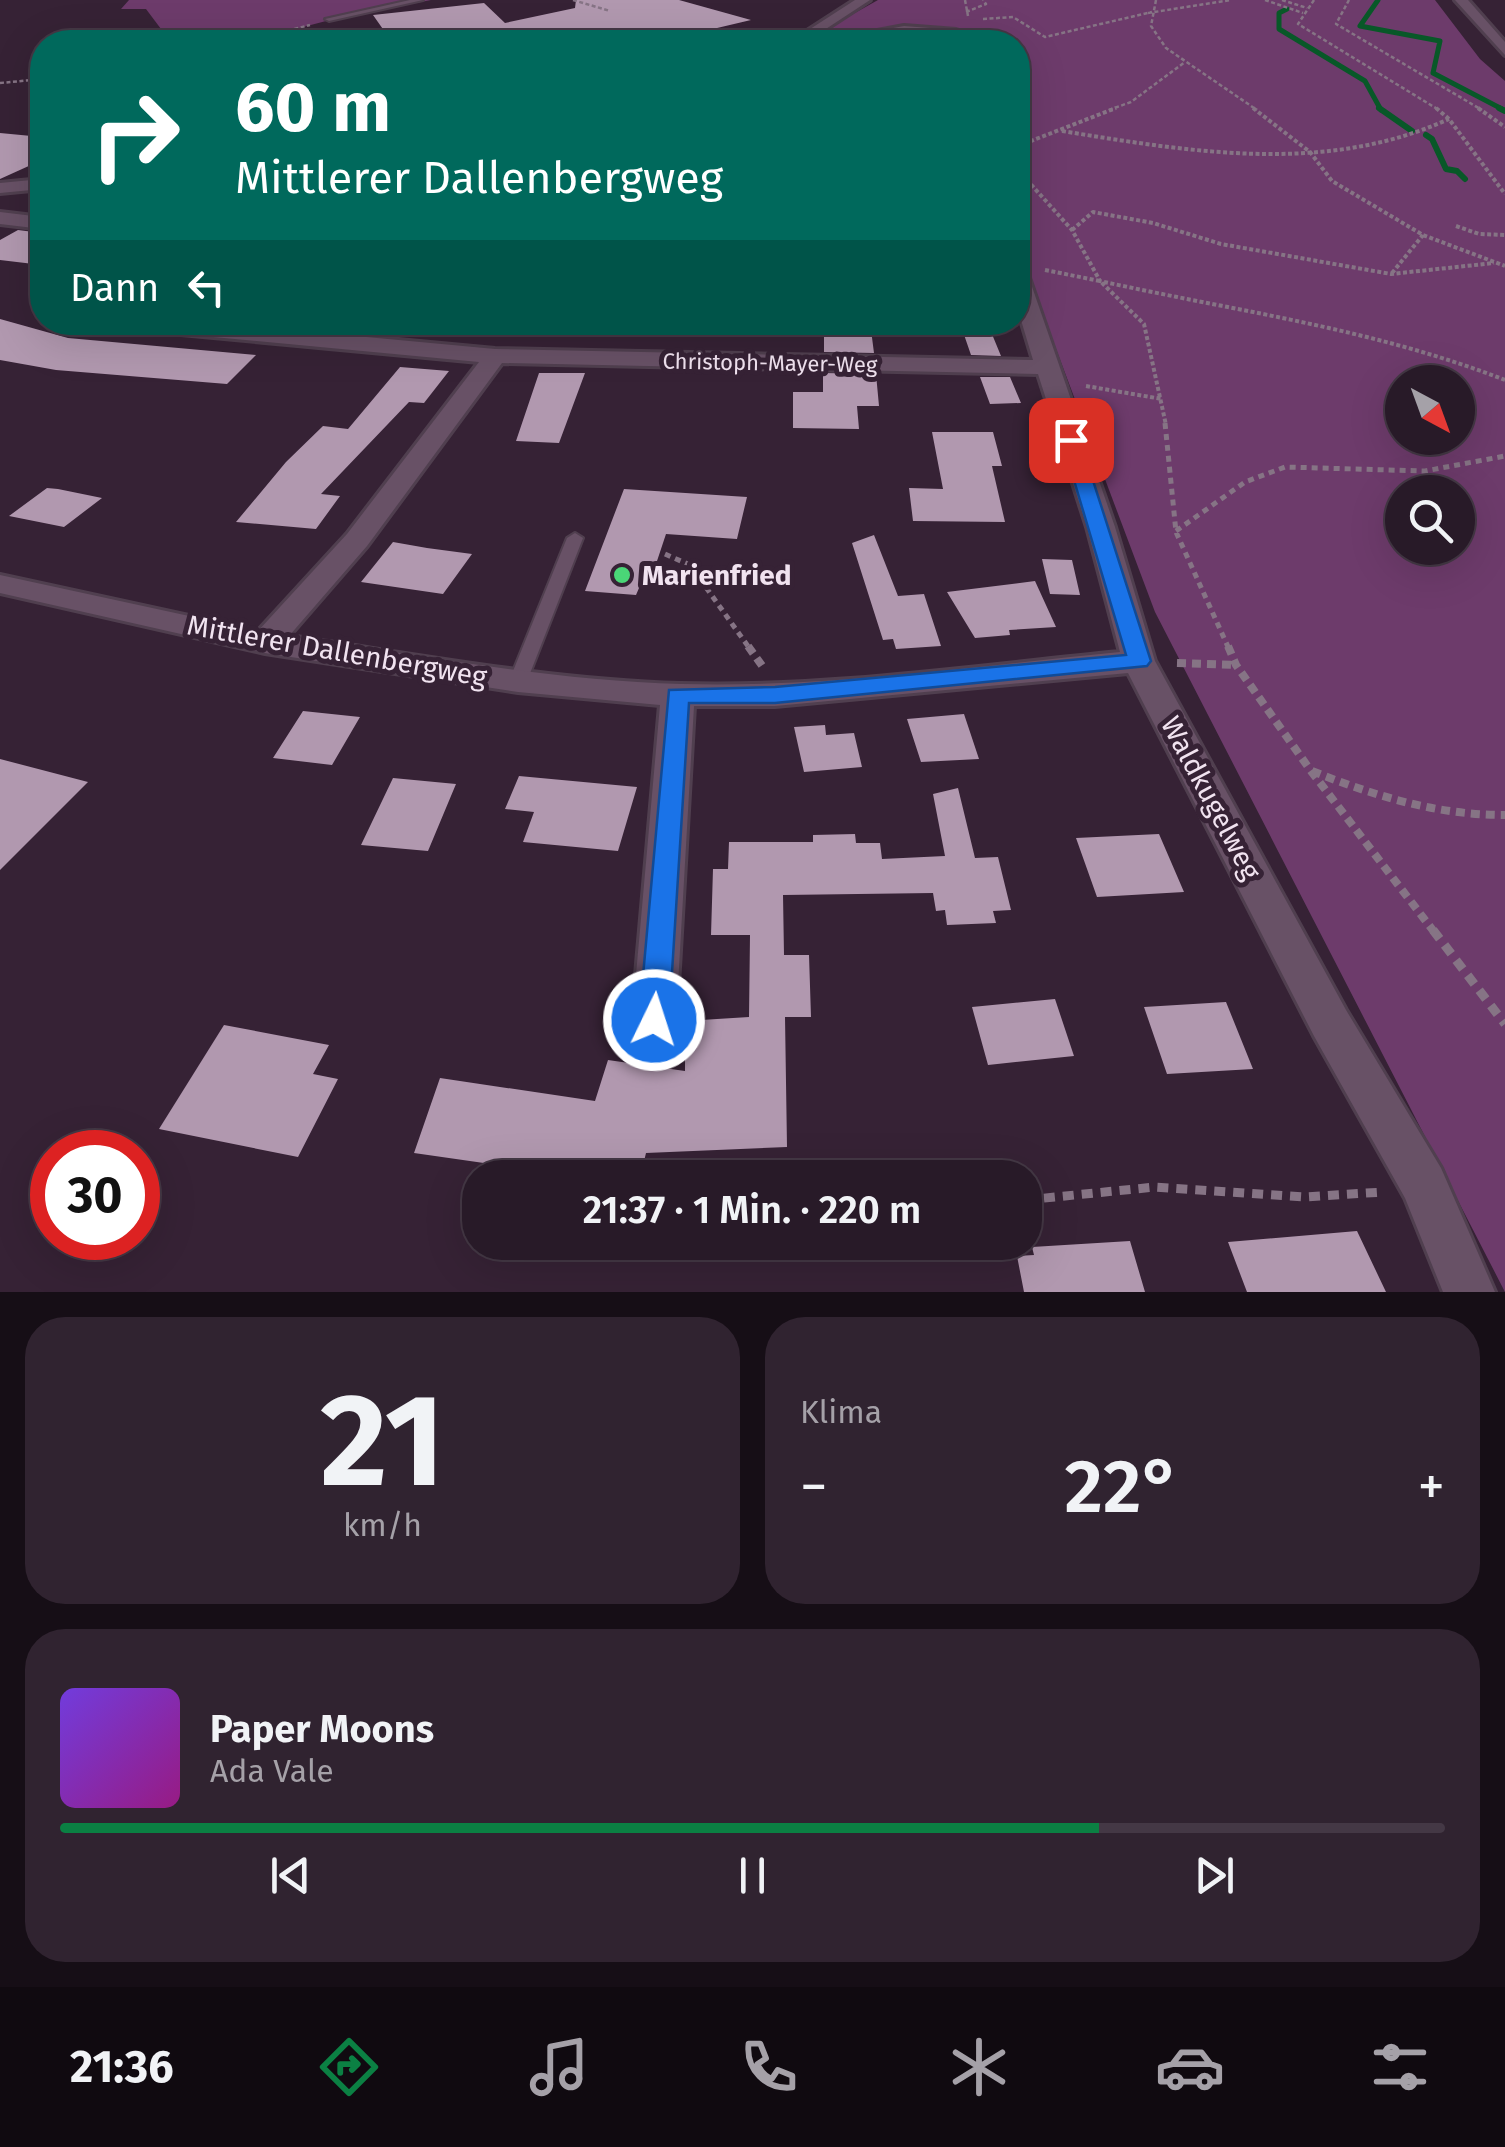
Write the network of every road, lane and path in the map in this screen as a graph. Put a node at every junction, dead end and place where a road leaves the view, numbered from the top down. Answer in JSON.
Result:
{"nodes":[{"id":1,"x":420,"y":0,"type":"edge"},
{"id":2,"x":864,"y":0,"type":"edge"},
{"id":3,"x":984,"y":0,"type":"edge"},
{"id":4,"x":1156,"y":0,"type":"edge"},
{"id":5,"x":1232,"y":0,"type":"edge"},
{"id":6,"x":1265,"y":0,"type":"edge"},
{"id":7,"x":1314,"y":0,"type":"edge"},
{"id":8,"x":1349,"y":0,"type":"edge"},
{"id":9,"x":1460,"y":0,"type":"edge"},
{"id":10,"x":1281,"y":2,"type":"edge"},
{"id":11,"x":965,"y":5,"type":"dead end"},
{"id":12,"x":981,"y":6,"type":"junction"},
{"id":13,"x":1307,"y":8,"type":"junction"},
{"id":14,"x":1152,"y":12,"type":"junction"},
{"id":15,"x":964,"y":13,"type":"dead end"},
{"id":16,"x":1303,"y":13,"type":"junction"},
{"id":17,"x":329,"y":20,"type":"joint"},
{"id":18,"x":974,"y":22,"type":"dead end"},
{"id":19,"x":290,"y":30,"type":"edge"},
{"id":20,"x":816,"y":30,"type":"edge"},
{"id":21,"x":1505,"y":51,"type":"edge"},
{"id":22,"x":1185,"y":62,"type":"junction"},
{"id":23,"x":30,"y":81,"type":"edge"},
{"id":24,"x":0,"y":83,"type":"edge"},
{"id":25,"x":1448,"y":119,"type":"junction"},
{"id":26,"x":1505,"y":127,"type":"edge"},
{"id":27,"x":1062,"y":131,"type":"junction"},
{"id":28,"x":1030,"y":142,"type":"edge"},
{"id":29,"x":1310,"y":152,"type":"junction"},
{"id":30,"x":1030,"y":183,"type":"edge"},
{"id":31,"x":30,"y":185,"type":"edge"},
{"id":32,"x":0,"y":188,"type":"edge"},
{"id":33,"x":1505,"y":194,"type":"edge"},
{"id":34,"x":0,"y":218,"type":"edge"},
{"id":35,"x":30,"y":222,"type":"edge"},
{"id":36,"x":1456,"y":226,"type":"dead end"},
{"id":37,"x":1072,"y":230,"type":"junction"},
{"id":38,"x":1505,"y":235,"type":"edge"},
{"id":39,"x":1423,"y":236,"type":"junction"},
{"id":40,"x":1503,"y":264,"type":"edge"},
{"id":41,"x":1030,"y":274,"type":"edge"},
{"id":42,"x":1392,"y":274,"type":"junction"},
{"id":43,"x":1100,"y":281,"type":"junction"},
{"id":44,"x":1030,"y":296,"type":"edge"},
{"id":45,"x":268,"y":335,"type":"edge"},
{"id":46,"x":494,"y":356,"type":"junction"},
{"id":47,"x":1048,"y":374,"type":"junction"},
{"id":48,"x":1505,"y":380,"type":"edge"},
{"id":49,"x":1163,"y":399,"type":"junction"},
{"id":50,"x":1505,"y":456,"type":"edge"},
{"id":51,"x":1176,"y":532,"type":"junction"},
{"id":52,"x":575,"y":538,"type":"dead end"},
{"id":53,"x":665,"y":554,"type":"dead end"},
{"id":54,"x":0,"y":584,"type":"edge"},
{"id":55,"x":265,"y":643,"type":"junction"},
{"id":56,"x":1139,"y":661,"type":"junction"},
{"id":57,"x":1236,"y":665,"type":"junction"},
{"id":58,"x":518,"y":681,"type":"junction"},
{"id":59,"x":678,"y":695,"type":"junction"},
{"id":60,"x":775,"y":695,"type":"junction"},
{"id":61,"x":1310,"y":771,"type":"junction"},
{"id":62,"x":1505,"y":816,"type":"edge"},
{"id":63,"x":654,"y":1020,"type":"dead end"},
{"id":64,"x":1505,"y":1024,"type":"edge"},
{"id":65,"x":1358,"y":1196,"type":"dead end"},
{"id":66,"x":1042,"y":1198,"type":"edge"},
{"id":67,"x":1469,"y":1292,"type":"edge"}],
"edges":[{"from":1,"to":17,"type":"lane"},
{"from":2,"to":20,"type":"street"},
{"from":3,"to":12,"type":"path"},
{"from":4,"to":14,"type":"path"},
{"from":5,"to":14,"type":"path"},
{"from":6,"to":10,"type":"path"},
{"from":7,"to":13,"type":"path"},
{"from":8,"to":26,"type":"path"},
{"from":9,"to":21,"type":"street"},
{"from":10,"to":13,"type":"path"},
{"from":10,"to":16,"type":"path"},
{"from":11,"to":12,"type":"path"},
{"from":12,"to":15,"type":"path"},
{"from":13,"to":16,"type":"path"},
{"from":14,"to":18,"type":"path"},
{"from":14,"to":22,"type":"path"},
{"from":16,"to":25,"type":"path"},
{"from":17,"to":19,"type":"path"},
{"from":22,"to":27,"type":"path"},
{"from":22,"to":29,"type":"path"},
{"from":23,"to":24,"type":"path"},
{"from":25,"to":29,"type":"path"},
{"from":25,"to":33,"type":"path"},
{"from":27,"to":28,"type":"path"},
{"from":27,"to":29,"type":"path"},
{"from":29,"to":39,"type":"path"},
{"from":30,"to":37,"type":"path"},
{"from":31,"to":32,"type":"street"},
{"from":34,"to":35,"type":"street"},
{"from":36,"to":38,"type":"path"},
{"from":37,"to":42,"type":"path"},
{"from":37,"to":43,"type":"path"},
{"from":39,"to":40,"type":"path"},
{"from":39,"to":42,"type":"path"},
{"from":40,"to":42,"type":"path"},
{"from":41,"to":43,"type":"path"},
{"from":43,"to":48,"type":"path"},
{"from":43,"to":49,"type":"path"},
{"from":44,"to":47,"type":"street","name":"Waldkugelweg"},
{"from":45,"to":46,"type":"street","name":"Christoph-Mayer-Weg"},
{"from":46,"to":47,"type":"street","name":"Christoph-Mayer-Weg"},
{"from":46,"to":55,"type":"street"},
{"from":47,"to":49,"type":"path"},
{"from":47,"to":56,"type":"street","name":"Waldkugelweg"},
{"from":49,"to":51,"type":"path"},
{"from":50,"to":51,"type":"path"},
{"from":51,"to":57,"type":"path"},
{"from":52,"to":58,"type":"lane"},
{"from":53,"to":60,"type":"path"},
{"from":54,"to":55,"type":"street","name":"Mittlerer Dallenbergweg"},
{"from":55,"to":58,"type":"street","name":"Mittlerer Dallenbergweg"},
{"from":56,"to":57,"type":"path"},
{"from":56,"to":60,"type":"street","name":"Mittlerer Dallenbergweg"},
{"from":56,"to":67,"type":"street","name":"Waldkugelweg"},
{"from":57,"to":61,"type":"path"},
{"from":58,"to":59,"type":"street","name":"Mittlerer Dallenbergweg"},
{"from":59,"to":60,"type":"street","name":"Mittlerer Dallenbergweg"},
{"from":59,"to":63,"type":"street"},
{"from":61,"to":62,"type":"path"},
{"from":61,"to":64,"type":"path"},
{"from":65,"to":66,"type":"path"}]}
